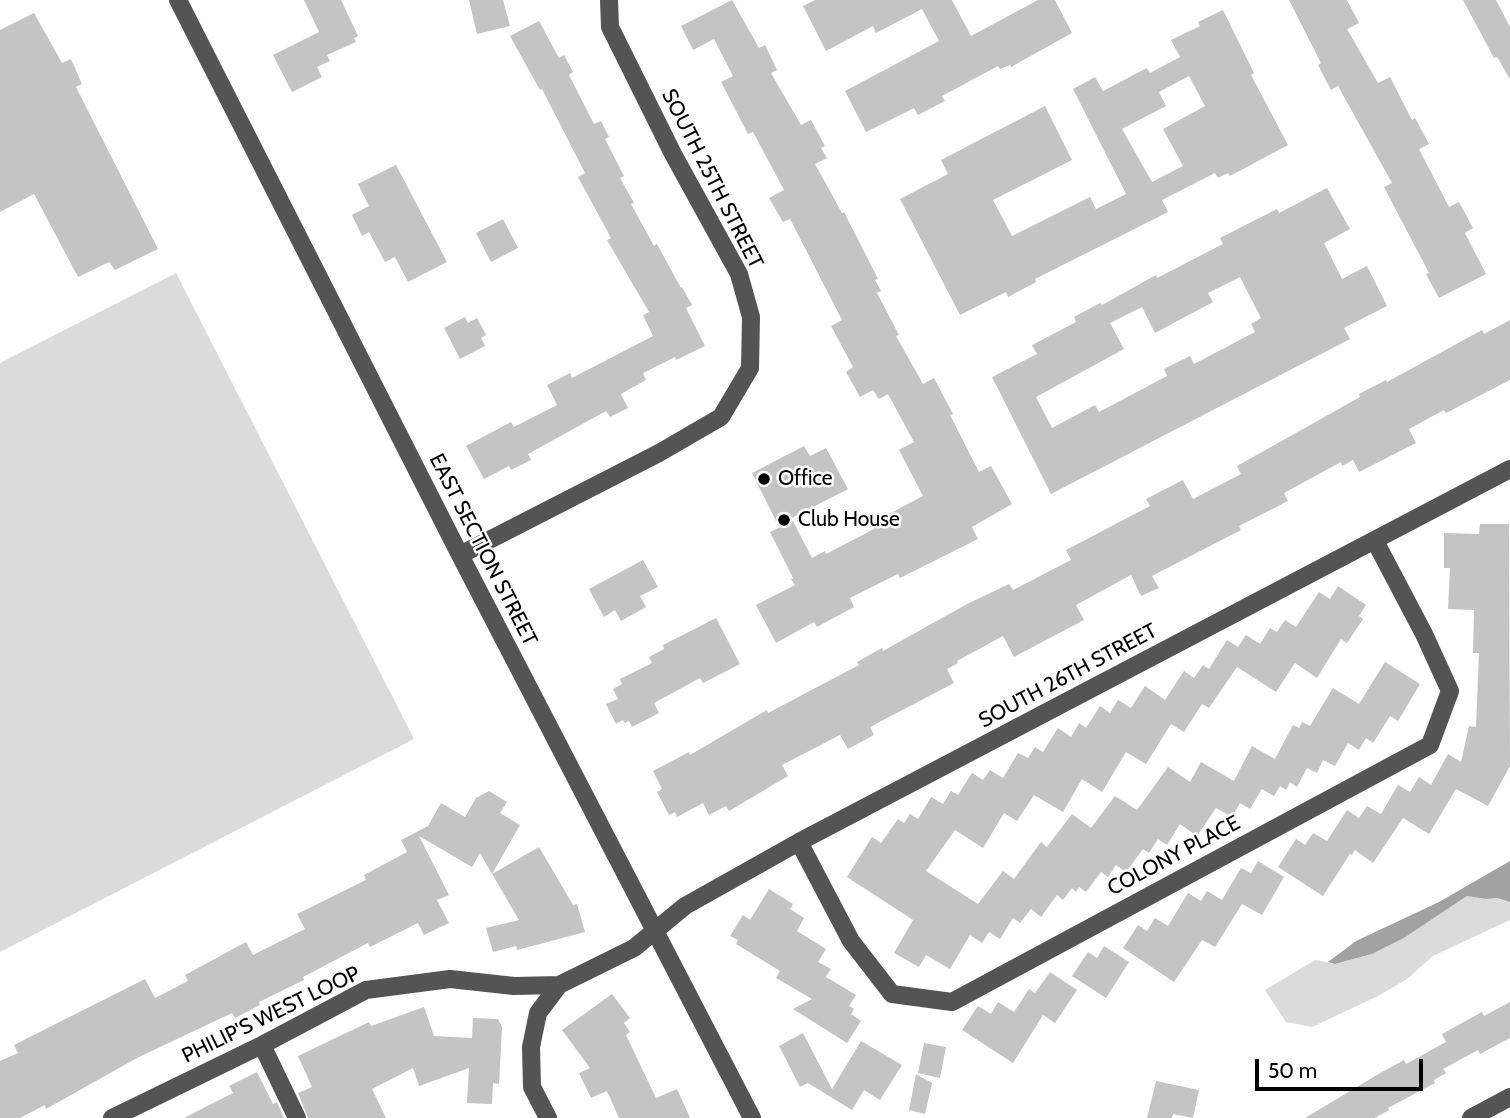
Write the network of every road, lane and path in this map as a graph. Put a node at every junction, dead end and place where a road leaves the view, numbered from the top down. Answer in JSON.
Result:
{"nodes":[{"id":1,"x":178,"y":0,"type":"edge"},
{"id":2,"x":610,"y":0,"type":"edge"},
{"id":3,"x":1510,"y":469,"type":"edge"},
{"id":4,"x":1375,"y":541,"type":"junction"},
{"id":5,"x":460,"y":555,"type":"junction"},
{"id":6,"x":799,"y":842,"type":"junction"},
{"id":7,"x":653,"y":932,"type":"junction"},
{"id":8,"x":559,"y":985,"type":"junction"},
{"id":9,"x":262,"y":1045,"type":"junction"},
{"id":10,"x":1510,"y":1097,"type":"edge"},
{"id":11,"x":112,"y":1118,"type":"edge"},
{"id":12,"x":297,"y":1118,"type":"edge"},
{"id":13,"x":548,"y":1118,"type":"edge"},
{"id":14,"x":752,"y":1118,"type":"edge"},
{"id":15,"x":1471,"y":1118,"type":"edge"}],
"edges":[{"from":1,"to":5,"type":"street","name":"EAST SECTION STREET"},
{"from":2,"to":5,"type":"street","name":"SOUTH 25TH STREET"},
{"from":3,"to":4,"type":"street","name":"SOUTH 26TH STREET"},
{"from":4,"to":6,"type":"street","name":"SOUTH 26TH STREET"},
{"from":4,"to":6,"type":"street","name":"COLONY PLACE"},
{"from":5,"to":7,"type":"street","name":"EAST SECTION STREET"},
{"from":6,"to":7,"type":"street","name":"SOUTH 26TH STREET"},
{"from":7,"to":8,"type":"street","name":"PHILIP'S WEST LOOP"},
{"from":7,"to":14,"type":"street","name":"EAST SECTION STREET"},
{"from":8,"to":9,"type":"street","name":"PHILIP'S WEST LOOP"},
{"from":8,"to":13,"type":"street"},
{"from":9,"to":11,"type":"street","name":"PHILIP'S WEST LOOP"},
{"from":9,"to":12,"type":"street"},
{"from":10,"to":15,"type":"street"}]}
